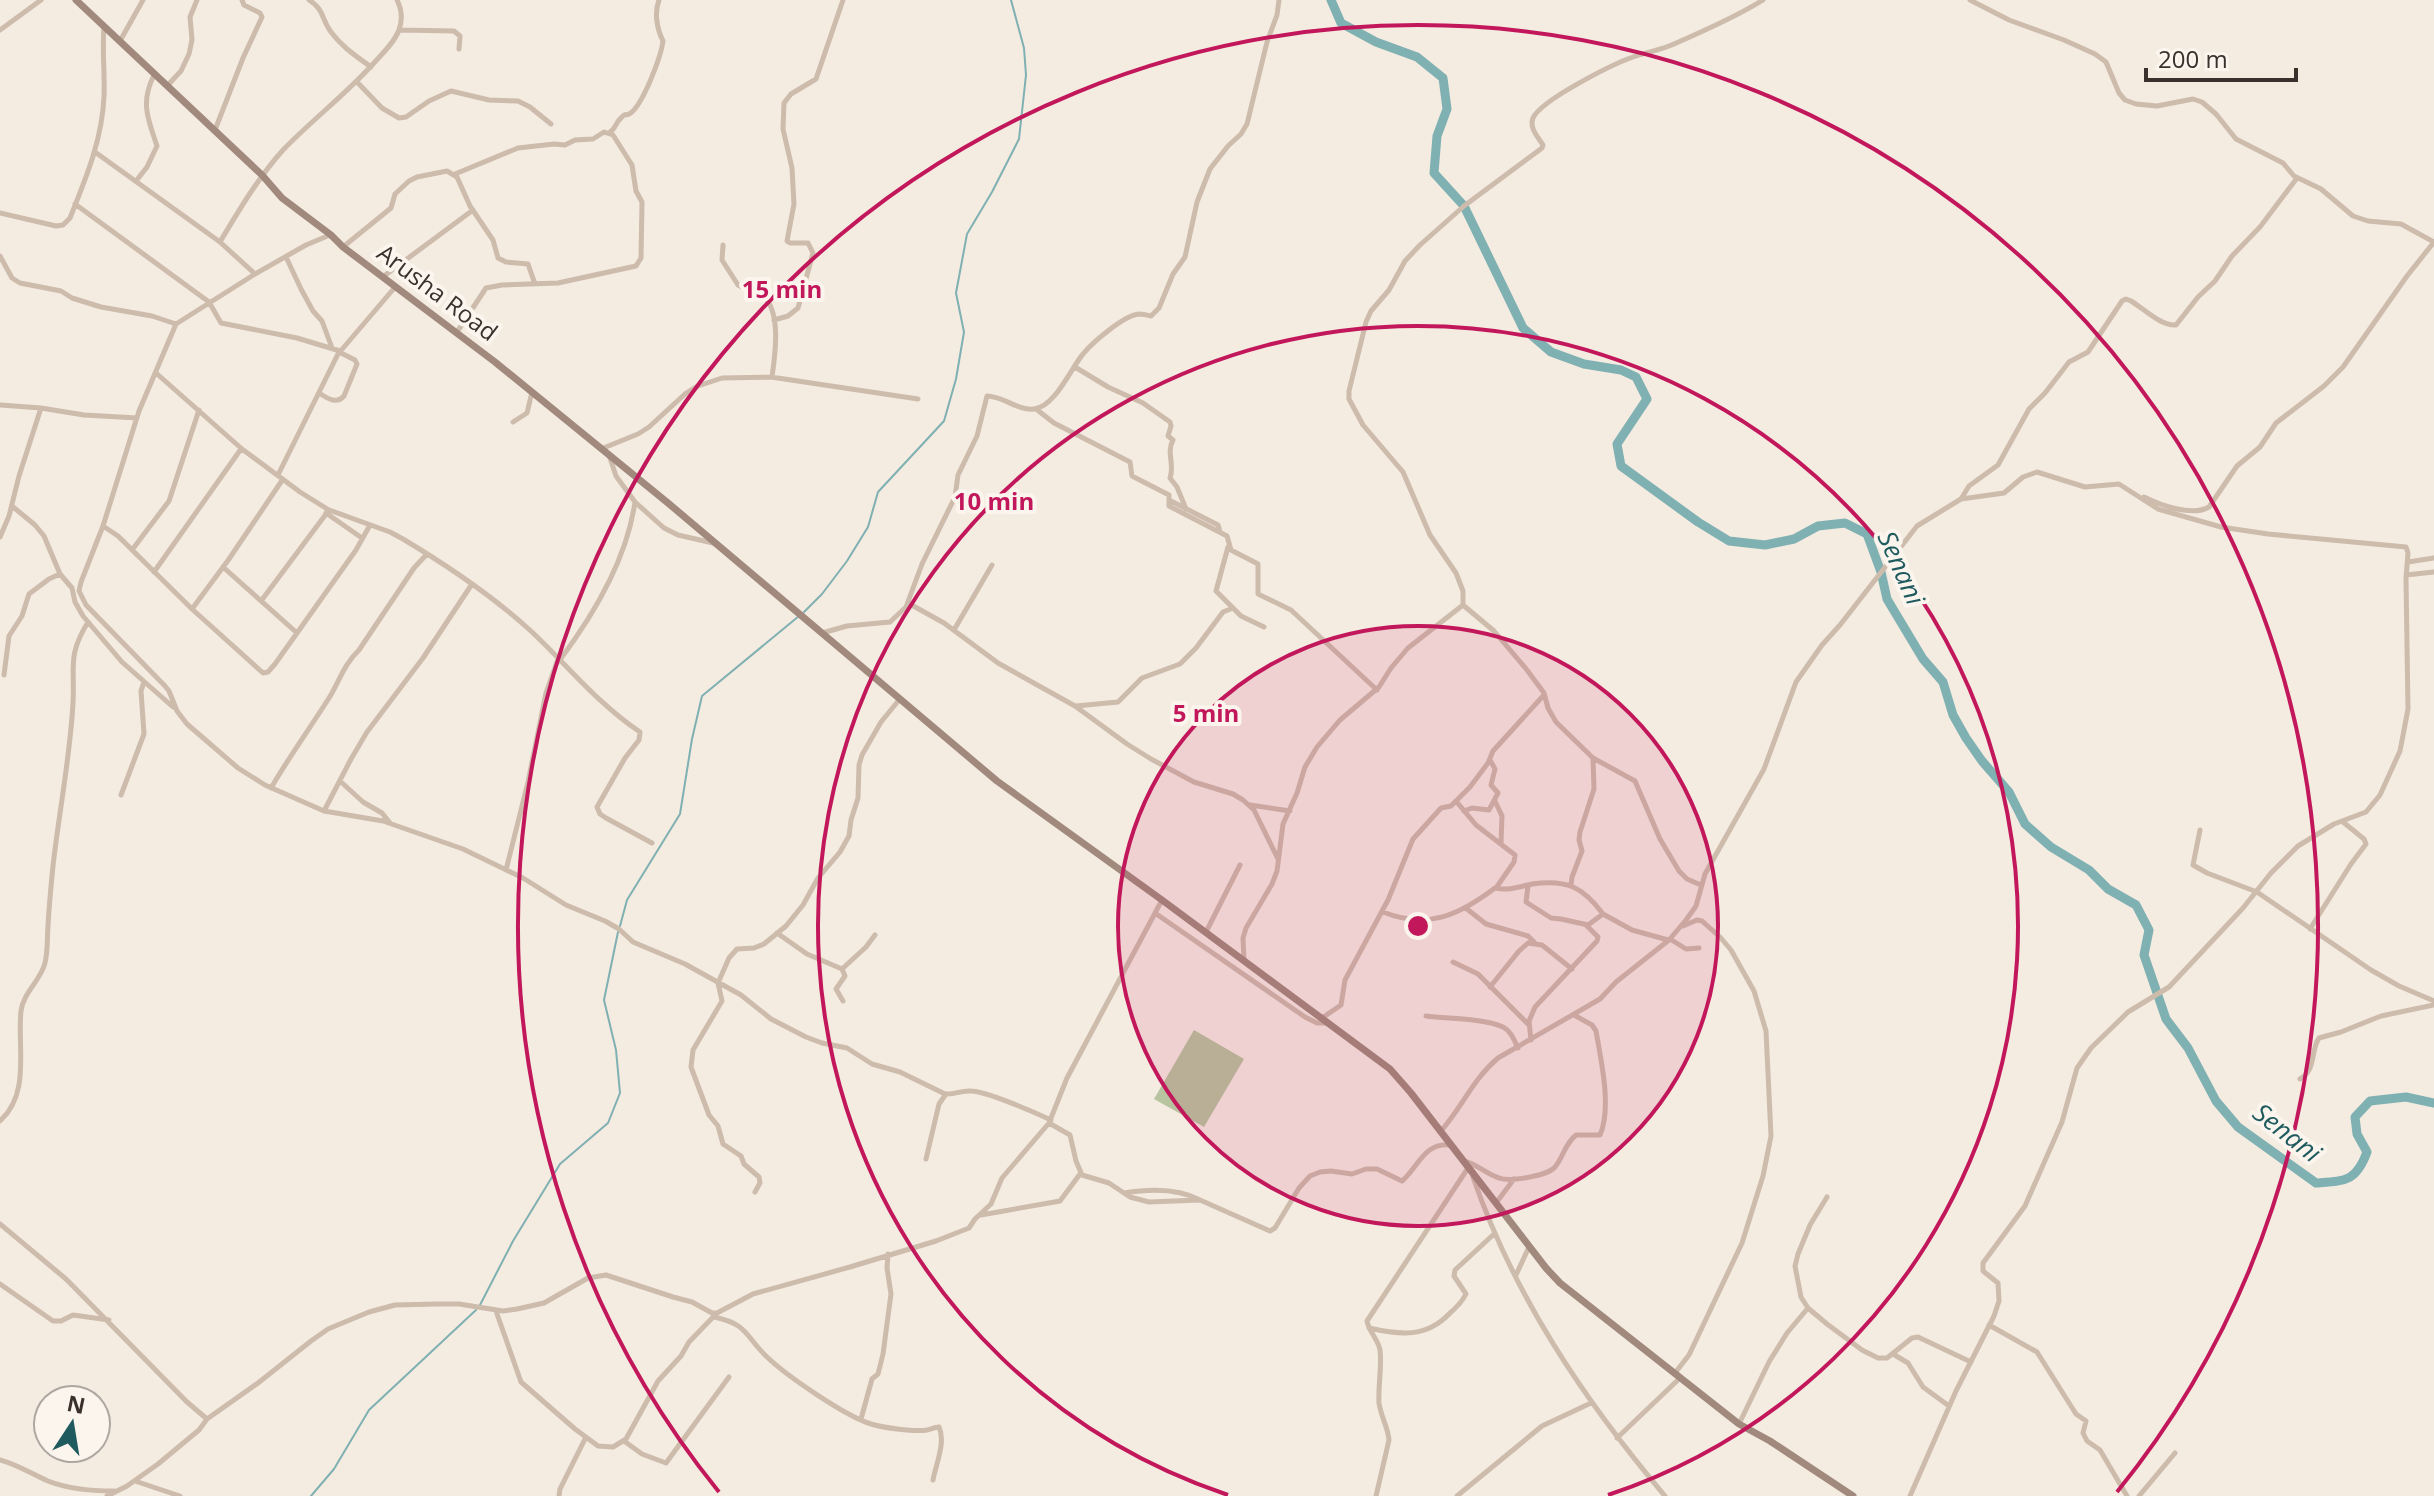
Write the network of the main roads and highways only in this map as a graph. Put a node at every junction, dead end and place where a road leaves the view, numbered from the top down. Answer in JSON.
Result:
{"nodes":[{"id":1,"x":76,"y":0,"type":"edge"},
{"id":2,"x":1853,"y":1496,"type":"edge"}],
"edges":[{"from":1,"to":2,"type":"main road","name":"Arusha Road"}]}
